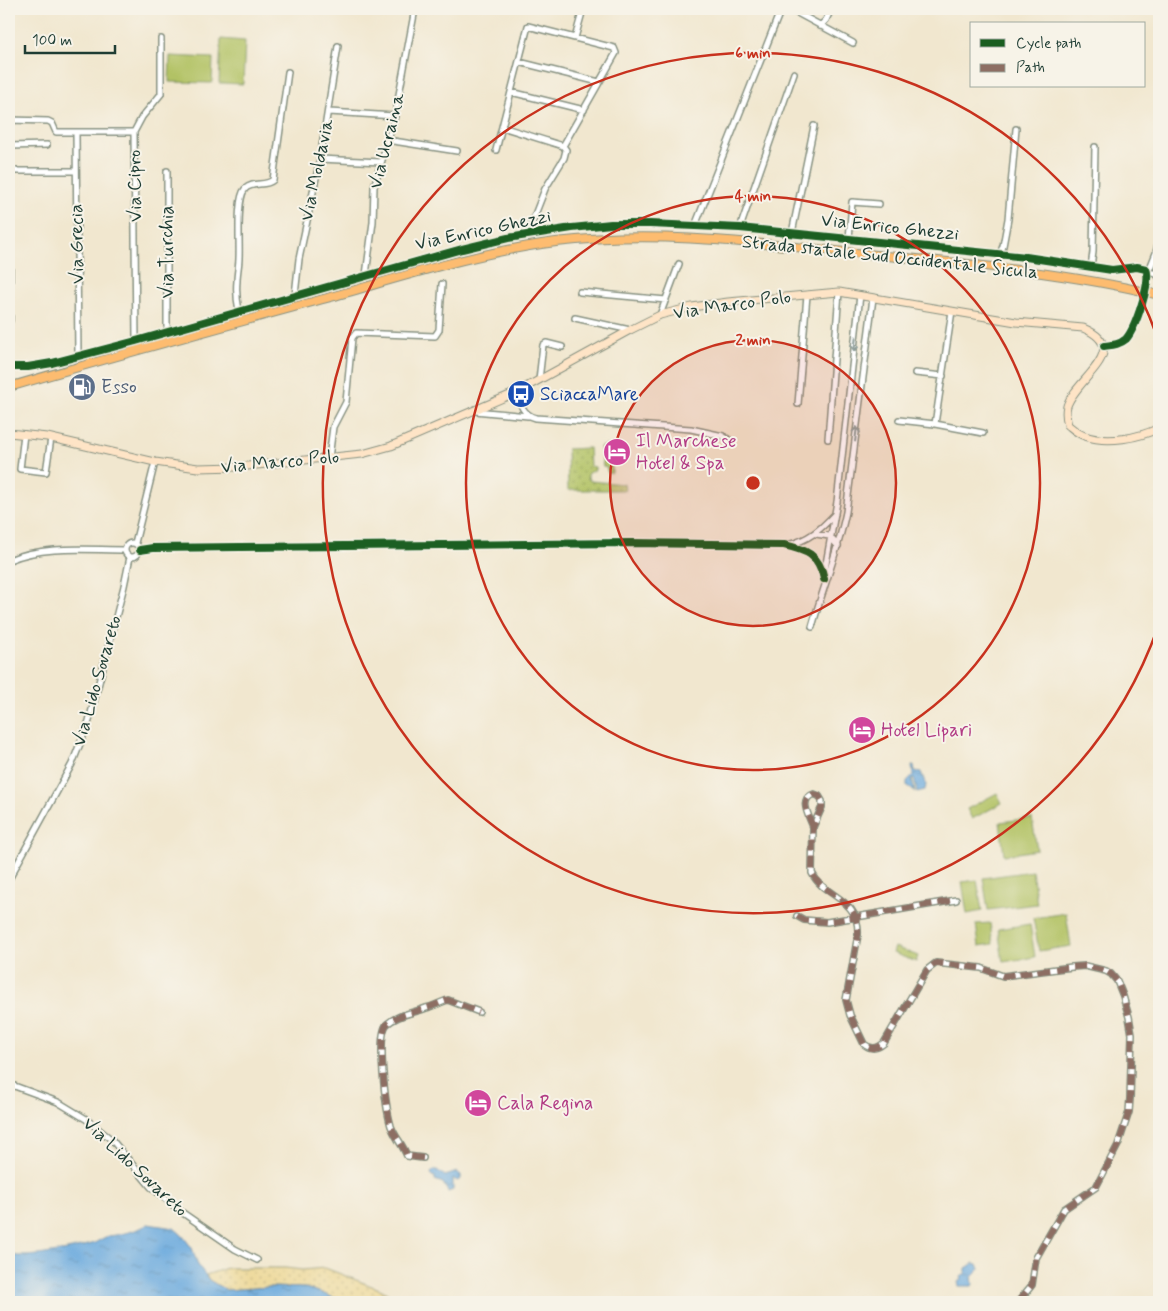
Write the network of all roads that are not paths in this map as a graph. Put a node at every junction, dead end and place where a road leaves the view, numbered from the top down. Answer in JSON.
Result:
{"nodes":[{"id":1,"x":416,"y":9,"type":"edge"},
{"id":2,"x":582,"y":9,"type":"edge"},
{"id":3,"x":781,"y":9,"type":"edge"},
{"id":4,"x":790,"y":9,"type":"edge"},
{"id":5,"x":831,"y":9,"type":"edge"},
{"id":6,"x":820,"y":26,"type":"junction"},
{"id":7,"x":576,"y":38,"type":"junction"},
{"id":8,"x":161,"y":40,"type":"dead end"},
{"id":9,"x":853,"y":43,"type":"dead end"},
{"id":10,"x":338,"y":46,"type":"dead end"},
{"id":11,"x":519,"y":62,"type":"junction"},
{"id":12,"x":288,"y":72,"type":"dead end"},
{"id":13,"x":794,"y":73,"type":"dead end"},
{"id":14,"x":599,"y":82,"type":"junction"},
{"id":15,"x":511,"y":92,"type":"junction"},
{"id":16,"x":584,"y":110,"type":"junction"},
{"id":17,"x":329,"y":112,"type":"junction"},
{"id":18,"x":395,"y":116,"type":"junction"},
{"id":19,"x":9,"y":120,"type":"edge"},
{"id":20,"x":814,"y":126,"type":"dead end"},
{"id":21,"x":502,"y":127,"type":"junction"},
{"id":22,"x":1016,"y":129,"type":"dead end"},
{"id":23,"x":134,"y":132,"type":"junction"},
{"id":24,"x":76,"y":133,"type":"junction"},
{"id":25,"x":387,"y":140,"type":"junction"},
{"id":26,"x":10,"y":146,"type":"edge"},
{"id":27,"x":47,"y":146,"type":"dead end"},
{"id":28,"x":563,"y":146,"type":"junction"},
{"id":29,"x":1095,"y":147,"type":"dead end"},
{"id":30,"x":496,"y":150,"type":"dead end"},
{"id":31,"x":457,"y":151,"type":"dead end"},
{"id":32,"x":320,"y":159,"type":"junction"},
{"id":33,"x":381,"y":162,"type":"junction"},
{"id":34,"x":9,"y":170,"type":"edge"},
{"id":35,"x":76,"y":171,"type":"junction"},
{"id":36,"x":167,"y":171,"type":"dead end"},
{"id":37,"x":878,"y":204,"type":"dead end"},
{"id":38,"x":695,"y":226,"type":"junction"},
{"id":39,"x":740,"y":228,"type":"junction"},
{"id":40,"x":792,"y":233,"type":"junction"},
{"id":41,"x":527,"y":235,"type":"junction"},
{"id":42,"x":849,"y":239,"type":"junction"},
{"id":43,"x":1159,"y":239,"type":"edge"},
{"id":44,"x":1000,"y":254,"type":"junction"},
{"id":45,"x":679,"y":264,"type":"dead end"},
{"id":46,"x":1091,"y":267,"type":"junction"},
{"id":47,"x":366,"y":275,"type":"junction"},
{"id":48,"x":1148,"y":275,"type":"junction"},
{"id":49,"x":1159,"y":276,"type":"edge"},
{"id":50,"x":442,"y":284,"type":"dead end"},
{"id":51,"x":580,"y":292,"type":"dead end"},
{"id":52,"x":839,"y":292,"type":"junction"},
{"id":53,"x":295,"y":295,"type":"junction"},
{"id":54,"x":807,"y":295,"type":"junction"},
{"id":55,"x":860,"y":295,"type":"junction"},
{"id":56,"x":1159,"y":296,"type":"edge"},
{"id":57,"x":873,"y":298,"type":"junction"},
{"id":58,"x":666,"y":300,"type":"junction"},
{"id":59,"x":9,"y":302,"type":"edge"},
{"id":60,"x":239,"y":311,"type":"junction"},
{"id":61,"x":952,"y":312,"type":"junction"},
{"id":62,"x":660,"y":316,"type":"junction"},
{"id":63,"x":575,"y":318,"type":"dead end"},
{"id":64,"x":10,"y":320,"type":"edge"},
{"id":65,"x":630,"y":330,"type":"junction"},
{"id":66,"x":167,"y":332,"type":"junction"},
{"id":67,"x":136,"y":340,"type":"junction"},
{"id":68,"x":1104,"y":346,"type":"junction"},
{"id":69,"x":562,"y":347,"type":"dead end"},
{"id":70,"x":78,"y":356,"type":"junction"},
{"id":71,"x":9,"y":369,"type":"edge"},
{"id":72,"x":915,"y":373,"type":"dead end"},
{"id":73,"x":943,"y":376,"type":"junction"},
{"id":74,"x":538,"y":380,"type":"junction"},
{"id":75,"x":9,"y":386,"type":"edge"},
{"id":76,"x":517,"y":392,"type":"junction"},
{"id":77,"x":798,"y":404,"type":"dead end"},
{"id":78,"x":475,"y":411,"type":"junction"},
{"id":79,"x":528,"y":416,"type":"junction"},
{"id":80,"x":898,"y":420,"type":"dead end"},
{"id":81,"x":935,"y":424,"type":"junction"},
{"id":82,"x":1159,"y":428,"type":"edge"},
{"id":83,"x":9,"y":433,"type":"edge"},
{"id":84,"x":983,"y":433,"type":"dead end"},
{"id":85,"x":24,"y":434,"type":"junction"},
{"id":86,"x":51,"y":438,"type":"junction"},
{"id":87,"x":828,"y":438,"type":"dead end"},
{"id":88,"x":731,"y":441,"type":"dead end"},
{"id":89,"x":329,"y":458,"type":"junction"},
{"id":90,"x":155,"y":462,"type":"junction"},
{"id":91,"x":836,"y":514,"type":"junction"},
{"id":92,"x":815,"y":534,"type":"junction"},
{"id":93,"x":832,"y":538,"type":"junction"},
{"id":94,"x":135,"y":543,"type":"junction"},
{"id":95,"x":784,"y":545,"type":"junction"},
{"id":96,"x":837,"y":549,"type":"junction"},
{"id":97,"x":125,"y":550,"type":"junction"},
{"id":98,"x":140,"y":550,"type":"junction"},
{"id":99,"x":828,"y":556,"type":"junction"},
{"id":100,"x":130,"y":557,"type":"junction"},
{"id":101,"x":814,"y":557,"type":"junction"},
{"id":102,"x":9,"y":560,"type":"edge"},
{"id":103,"x":824,"y":579,"type":"junction"},
{"id":104,"x":822,"y":592,"type":"junction"},
{"id":105,"x":812,"y":627,"type":"dead end"},
{"id":106,"x":813,"y":827,"type":"junction"},
{"id":107,"x":9,"y":880,"type":"edge"},
{"id":108,"x":956,"y":900,"type":"dead end"},
{"id":109,"x":796,"y":916,"type":"dead end"},
{"id":110,"x":856,"y":917,"type":"junction"},
{"id":111,"x":479,"y":1012,"type":"dead end"},
{"id":112,"x":9,"y":1084,"type":"edge"},
{"id":113,"x":423,"y":1158,"type":"dead end"},
{"id":114,"x":257,"y":1260,"type":"dead end"},
{"id":115,"x":1018,"y":1302,"type":"edge"}],
"edges":[{"from":1,"to":18,"type":"street","name":"Via Ucraina"},
{"from":2,"to":7,"type":"street"},
{"from":3,"to":38,"type":"street"},
{"from":4,"to":6,"type":"street"},
{"from":5,"to":6,"type":"street"},
{"from":6,"to":9,"type":"street"},
{"from":7,"to":11,"type":"street"},
{"from":7,"to":14,"type":"street"},
{"from":8,"to":23,"type":"street","name":"Via Cipro"},
{"from":10,"to":17,"type":"street","name":"Via Moldavia"},
{"from":11,"to":14,"type":"street"},
{"from":11,"to":15,"type":"street"},
{"from":12,"to":60,"type":"street"},
{"from":13,"to":39,"type":"street"},
{"from":14,"to":16,"type":"street"},
{"from":15,"to":16,"type":"street"},
{"from":15,"to":21,"type":"street"},
{"from":16,"to":28,"type":"street"},
{"from":17,"to":18,"type":"street"},
{"from":17,"to":32,"type":"street","name":"Via Moldavia"},
{"from":18,"to":25,"type":"street","name":"Via Ucraina"},
{"from":19,"to":24,"type":"street"},
{"from":19,"to":26,"type":"street"},
{"from":20,"to":40,"type":"street"},
{"from":21,"to":28,"type":"street"},
{"from":21,"to":30,"type":"street"},
{"from":22,"to":44,"type":"street"},
{"from":23,"to":24,"type":"street"},
{"from":23,"to":67,"type":"street","name":"Via Cipro"},
{"from":24,"to":35,"type":"street","name":"Via Grecia"},
{"from":25,"to":31,"type":"street"},
{"from":25,"to":33,"type":"street","name":"Via Ucraina"},
{"from":26,"to":27,"type":"street"},
{"from":26,"to":34,"type":"street"},
{"from":28,"to":41,"type":"street"},
{"from":29,"to":46,"type":"street"},
{"from":32,"to":33,"type":"street"},
{"from":32,"to":53,"type":"street","name":"Via Moldavia"},
{"from":33,"to":47,"type":"street","name":"Via Ucraina"},
{"from":34,"to":35,"type":"street"},
{"from":34,"to":59,"type":"street"},
{"from":35,"to":70,"type":"street","name":"Via Grecia"},
{"from":36,"to":66,"type":"street","name":"Via Turchia"},
{"from":37,"to":42,"type":"street"},
{"from":38,"to":39,"type":"street","name":"Via Enrico Ghezzi"},
{"from":38,"to":41,"type":"street","name":"Via Enrico Ghezzi"},
{"from":39,"to":40,"type":"street","name":"Via Enrico Ghezzi"},
{"from":40,"to":42,"type":"street","name":"Via Enrico Ghezzi"},
{"from":41,"to":47,"type":"street","name":"Via Enrico Ghezzi"},
{"from":42,"to":44,"type":"street","name":"Via Enrico Ghezzi"},
{"from":43,"to":48,"type":"street"},
{"from":44,"to":46,"type":"street","name":"Via Enrico Ghezzi"},
{"from":45,"to":58,"type":"street"},
{"from":46,"to":48,"type":"street","name":"Via Enrico Ghezzi"},
{"from":47,"to":53,"type":"street","name":"Via Enrico Ghezzi"},
{"from":48,"to":49,"type":"street","name":"Via Enrico Ghezzi"},
{"from":48,"to":68,"type":"street","bridge":true},
{"from":50,"to":89,"type":"street"},
{"from":51,"to":58,"type":"street"},
{"from":52,"to":54,"type":"street","name":"Via Marco Polo"},
{"from":52,"to":55,"type":"street","name":"Via Marco Polo"},
{"from":52,"to":87,"type":"street"},
{"from":53,"to":60,"type":"street","name":"Via Enrico Ghezzi"},
{"from":54,"to":62,"type":"street","name":"Via Marco Polo"},
{"from":54,"to":77,"type":"street","name":"Via Marco Polo"},
{"from":55,"to":57,"type":"street","name":"Via Marco Polo"},
{"from":55,"to":91,"type":"street","one_way":true},
{"from":56,"to":75,"type":"main road","name":"Strada statale Sud Occidentale Sicula"},
{"from":57,"to":61,"type":"street","name":"Via Marco Polo"},
{"from":96,"to":57,"type":"street","one_way":true},
{"from":58,"to":62,"type":"street"},
{"from":59,"to":64,"type":"street"},
{"from":60,"to":66,"type":"street","name":"Via Enrico Ghezzi"},
{"from":61,"to":68,"type":"street","name":"Via Marco Polo"},
{"from":61,"to":73,"type":"street"},
{"from":62,"to":65,"type":"street","name":"Via Marco Polo"},
{"from":63,"to":65,"type":"street"},
{"from":65,"to":74,"type":"street","name":"Via Marco Polo"},
{"from":66,"to":67,"type":"street","name":"Via Enrico Ghezzi"},
{"from":67,"to":70,"type":"street","name":"Via Enrico Ghezzi"},
{"from":68,"to":82,"type":"street"},
{"from":69,"to":74,"type":"street"},
{"from":70,"to":71,"type":"street","name":"Via Enrico Ghezzi"},
{"from":72,"to":73,"type":"street"},
{"from":73,"to":81,"type":"street"},
{"from":74,"to":76,"type":"street","name":"Via Marco Polo"},
{"from":76,"to":78,"type":"street","name":"Via Marco Polo"},
{"from":76,"to":79,"type":"street"},
{"from":78,"to":79,"type":"street"},
{"from":78,"to":89,"type":"street","name":"Via Marco Polo"},
{"from":79,"to":88,"type":"street"},
{"from":80,"to":81,"type":"street"},
{"from":81,"to":84,"type":"street"},
{"from":83,"to":85,"type":"street","name":"Via Marco Polo"},
{"from":85,"to":86,"type":"street","name":"Via Marco Polo"},
{"from":85,"to":86,"type":"street"},
{"from":86,"to":90,"type":"street","name":"Via Marco Polo"},
{"from":89,"to":90,"type":"street","name":"Via Marco Polo"},
{"from":90,"to":94,"type":"street"},
{"from":91,"to":92,"type":"street"},
{"from":91,"to":93,"type":"street"},
{"from":92,"to":93,"type":"street"},
{"from":92,"to":95,"type":"street"},
{"from":93,"to":96,"type":"street"},
{"from":93,"to":99,"type":"street"},
{"from":94,"to":97,"type":"street"},
{"from":94,"to":98,"type":"street"},
{"from":95,"to":98,"type":"street"},
{"from":95,"to":101,"type":"street"},
{"from":96,"to":99,"type":"street"},
{"from":96,"to":104,"type":"street"},
{"from":97,"to":100,"type":"street"},
{"from":97,"to":102,"type":"street"},
{"from":98,"to":100,"type":"street"},
{"from":99,"to":101,"type":"street"},
{"from":99,"to":103,"type":"street"},
{"from":100,"to":107,"type":"street","name":"Via Lido Sovareto"},
{"from":101,"to":103,"type":"street"},
{"from":103,"to":104,"type":"street"},
{"from":104,"to":105,"type":"street"},
{"from":106,"to":106,"type":"street"},
{"from":106,"to":110,"type":"street"},
{"from":108,"to":110,"type":"street"},
{"from":109,"to":110,"type":"street"},
{"from":110,"to":115,"type":"street"},
{"from":111,"to":113,"type":"street"},
{"from":112,"to":114,"type":"street","name":"Via Lido Sovareto"}]}
